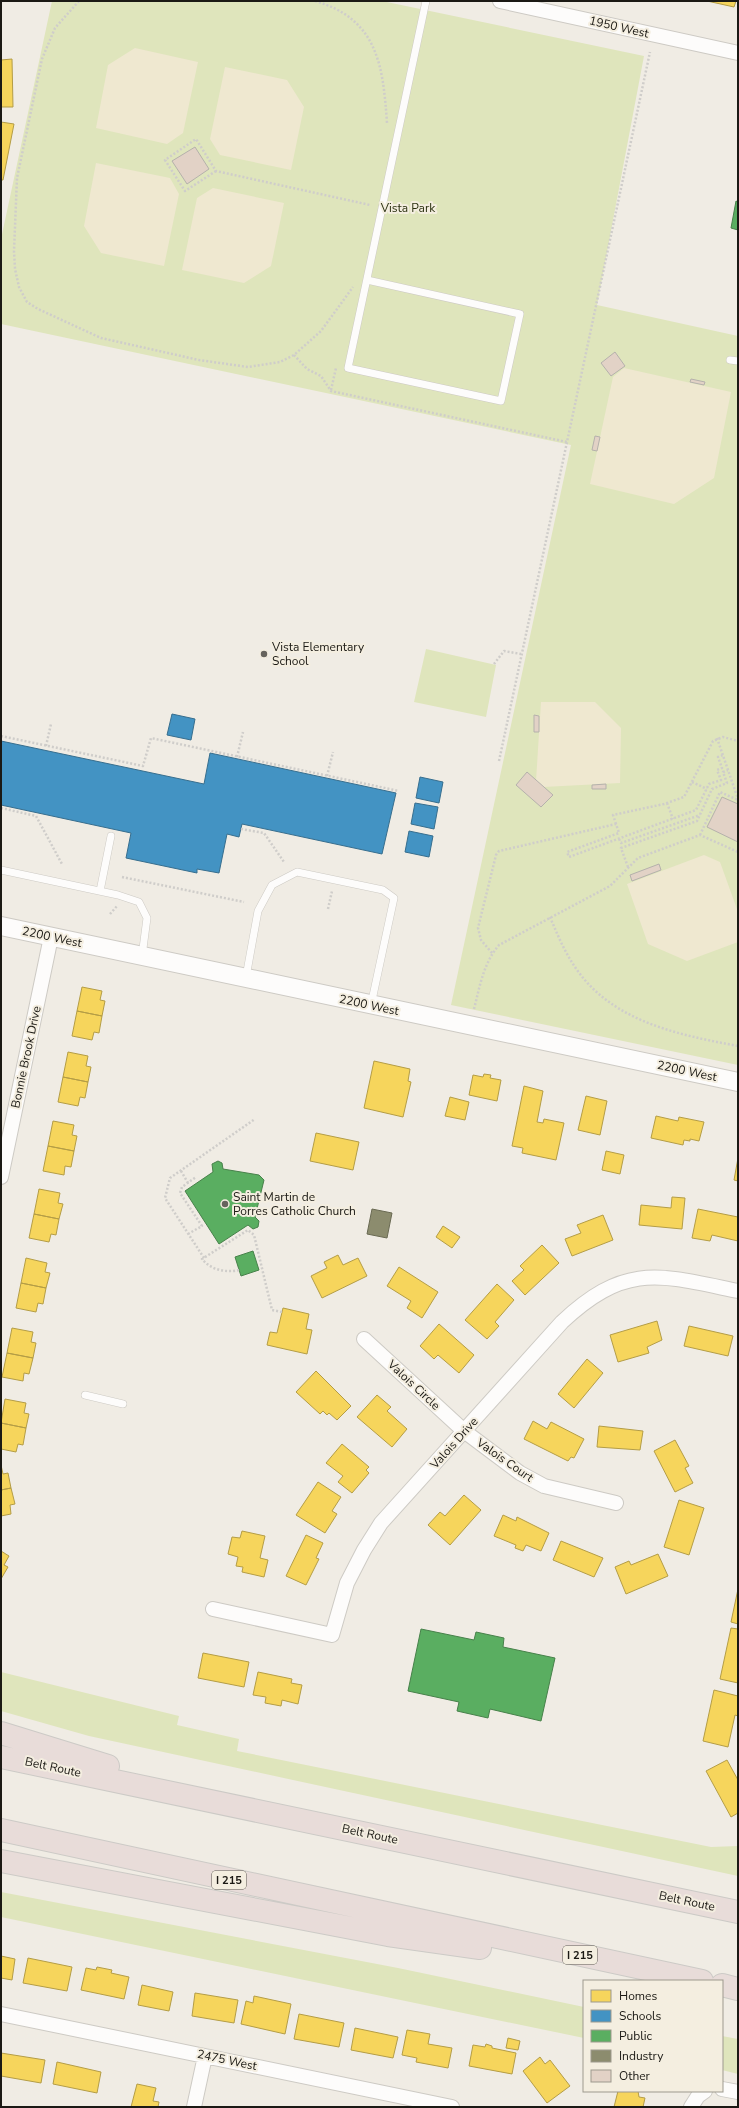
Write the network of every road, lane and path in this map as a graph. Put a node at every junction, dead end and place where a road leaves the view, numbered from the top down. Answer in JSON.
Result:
{"nodes":[{"id":1,"x":79,"y":1,"type":"edge"},
{"id":2,"x":315,"y":1,"type":"edge"},
{"id":3,"x":426,"y":1,"type":"edge"},
{"id":4,"x":500,"y":1,"type":"edge"},
{"id":5,"x":738,"y":53,"type":"edge"},
{"id":6,"x":387,"y":126,"type":"dead end"},
{"id":7,"x":216,"y":171,"type":"junction"},
{"id":8,"x":370,"y":205,"type":"dead end"},
{"id":9,"x":367,"y":280,"type":"junction"},
{"id":10,"x":353,"y":287,"type":"dead end"},
{"id":11,"x":730,"y":360,"type":"dead end"},
{"id":12,"x":738,"y":362,"type":"edge"},
{"id":13,"x":567,"y":442,"type":"dead end"},
{"id":14,"x":521,"y":654,"type":"junction"},
{"id":15,"x":494,"y":664,"type":"dead end"},
{"id":16,"x":51,"y":724,"type":"dead end"},
{"id":17,"x":243,"y":732,"type":"dead end"},
{"id":18,"x":1,"y":736,"type":"edge"},
{"id":19,"x":717,"y":738,"type":"junction"},
{"id":20,"x":738,"y":741,"type":"edge"},
{"id":21,"x":46,"y":746,"type":"junction"},
{"id":22,"x":333,"y":752,"type":"dead end"},
{"id":23,"x":723,"y":755,"type":"junction"},
{"id":24,"x":237,"y":757,"type":"junction"},
{"id":25,"x":499,"y":761,"type":"dead end"},
{"id":26,"x":728,"y":770,"type":"junction"},
{"id":27,"x":327,"y":776,"type":"junction"},
{"id":28,"x":692,"y":782,"type":"junction"},
{"id":29,"x":707,"y":789,"type":"junction"},
{"id":30,"x":399,"y":791,"type":"dead end"},
{"id":31,"x":738,"y":799,"type":"edge"},
{"id":32,"x":667,"y":803,"type":"junction"},
{"id":33,"x":1,"y":808,"type":"edge"},
{"id":34,"x":700,"y":815,"type":"junction"},
{"id":35,"x":672,"y":819,"type":"junction"},
{"id":36,"x":616,"y":824,"type":"junction"},
{"id":37,"x":241,"y":829,"type":"dead end"},
{"id":38,"x":700,"y":835,"type":"junction"},
{"id":39,"x":111,"y":836,"type":"dead end"},
{"id":40,"x":619,"y":839,"type":"junction"},
{"id":41,"x":738,"y":852,"type":"edge"},
{"id":42,"x":284,"y":862,"type":"dead end"},
{"id":43,"x":62,"y":864,"type":"dead end"},
{"id":44,"x":628,"y":867,"type":"junction"},
{"id":45,"x":1,"y":870,"type":"edge"},
{"id":46,"x":122,"y":877,"type":"dead end"},
{"id":47,"x":326,"y":890,"type":"dead end"},
{"id":48,"x":100,"y":891,"type":"junction"},
{"id":49,"x":244,"y":902,"type":"dead end"},
{"id":50,"x":119,"y":904,"type":"dead end"},
{"id":51,"x":328,"y":909,"type":"dead end"},
{"id":52,"x":110,"y":914,"type":"dead end"},
{"id":53,"x":550,"y":917,"type":"junction"},
{"id":54,"x":1,"y":926,"type":"edge"},
{"id":55,"x":51,"y":937,"type":"junction"},
{"id":56,"x":492,"y":953,"type":"junction"},
{"id":57,"x":142,"y":956,"type":"junction"},
{"id":58,"x":246,"y":978,"type":"junction"},
{"id":59,"x":371,"y":1005,"type":"junction"},
{"id":60,"x":474,"y":1010,"type":"dead end"},
{"id":61,"x":738,"y":1046,"type":"edge"},
{"id":62,"x":738,"y":1082,"type":"edge"},
{"id":63,"x":255,"y":1119,"type":"dead end"},
{"id":64,"x":180,"y":1171,"type":"junction"},
{"id":65,"x":1,"y":1177,"type":"edge"},
{"id":66,"x":196,"y":1177,"type":"dead end"},
{"id":67,"x":188,"y":1182,"type":"junction"},
{"id":68,"x":188,"y":1234,"type":"junction"},
{"id":69,"x":204,"y":1258,"type":"junction"},
{"id":70,"x":239,"y":1270,"type":"dead end"},
{"id":71,"x":738,"y":1291,"type":"edge"},
{"id":72,"x":282,"y":1312,"type":"dead end"},
{"id":73,"x":364,"y":1339,"type":"dead end"},
{"id":74,"x":85,"y":1395,"type":"dead end"},
{"id":75,"x":123,"y":1404,"type":"dead end"},
{"id":76,"x":464,"y":1431,"type":"junction"},
{"id":77,"x":616,"y":1503,"type":"dead end"},
{"id":78,"x":213,"y":1609,"type":"dead end"},
{"id":79,"x":1,"y":1733,"type":"edge"},
{"id":80,"x":1,"y":1757,"type":"edge"},
{"id":81,"x":227,"y":1804,"type":"junction"},
{"id":82,"x":1,"y":1830,"type":"edge"},
{"id":83,"x":1,"y":1860,"type":"edge"},
{"id":84,"x":738,"y":1912,"type":"edge"},
{"id":85,"x":625,"y":1965,"type":"junction"},
{"id":86,"x":697,"y":1980,"type":"edge"},
{"id":87,"x":723,"y":1985,"type":"edge"},
{"id":88,"x":738,"y":1989,"type":"edge"},
{"id":89,"x":1,"y":2014,"type":"edge"},
{"id":90,"x":205,"y":2056,"type":"junction"},
{"id":91,"x":723,"y":2089,"type":"edge"},
{"id":92,"x":704,"y":2092,"type":"edge"},
{"id":93,"x":738,"y":2092,"type":"edge"},
{"id":94,"x":194,"y":2107,"type":"edge"},
{"id":95,"x":452,"y":2107,"type":"edge"},
{"id":96,"x":691,"y":2107,"type":"edge"}],
"edges":[{"from":1,"to":10,"type":"path"},
{"from":2,"to":6,"type":"path"},
{"from":3,"to":9,"type":"lane"},
{"from":4,"to":5,"type":"street","name":"1950 West"},
{"from":7,"to":7,"type":"path"},
{"from":7,"to":8,"type":"path"},
{"from":9,"to":9,"type":"lane"},
{"from":11,"to":12,"type":"lane"},
{"from":13,"to":14,"type":"path"},
{"from":14,"to":15,"type":"path"},
{"from":14,"to":25,"type":"path"},
{"from":16,"to":21,"type":"path"},
{"from":17,"to":24,"type":"path"},
{"from":18,"to":21,"type":"path"},
{"from":19,"to":20,"type":"path"},
{"from":19,"to":23,"type":"path"},
{"from":19,"to":28,"type":"path"},
{"from":21,"to":24,"type":"path"},
{"from":22,"to":27,"type":"path"},
{"from":23,"to":26,"type":"path"},
{"from":23,"to":29,"type":"path"},
{"from":24,"to":27,"type":"path"},
{"from":26,"to":31,"type":"path"},
{"from":26,"to":34,"type":"path"},
{"from":27,"to":30,"type":"path"},
{"from":28,"to":29,"type":"path"},
{"from":28,"to":32,"type":"path"},
{"from":29,"to":35,"type":"path"},
{"from":31,"to":38,"type":"path"},
{"from":32,"to":35,"type":"path"},
{"from":32,"to":36,"type":"path"},
{"from":33,"to":43,"type":"path"},
{"from":34,"to":40,"type":"path"},
{"from":34,"to":44,"type":"path"},
{"from":35,"to":40,"type":"path"},
{"from":36,"to":40,"type":"path"},
{"from":36,"to":56,"type":"path"},
{"from":37,"to":42,"type":"path"},
{"from":38,"to":41,"type":"path"},
{"from":38,"to":44,"type":"path"},
{"from":39,"to":48,"type":"lane"},
{"from":44,"to":53,"type":"path"},
{"from":45,"to":48,"type":"lane"},
{"from":46,"to":49,"type":"path"},
{"from":47,"to":51,"type":"path"},
{"from":48,"to":57,"type":"lane"},
{"from":50,"to":52,"type":"path"},
{"from":53,"to":56,"type":"path"},
{"from":53,"to":61,"type":"path"},
{"from":54,"to":55,"type":"street","name":"2200 West"},
{"from":55,"to":57,"type":"street","name":"2200 West"},
{"from":55,"to":65,"type":"street","name":"Bonnie Brook Drive"},
{"from":56,"to":60,"type":"path"},
{"from":57,"to":58,"type":"street","name":"2200 West"},
{"from":58,"to":59,"type":"street","name":"2200 West"},
{"from":58,"to":59,"type":"lane"},
{"from":59,"to":62,"type":"street","name":"2200 West"},
{"from":63,"to":64,"type":"path"},
{"from":64,"to":67,"type":"path"},
{"from":64,"to":68,"type":"path"},
{"from":66,"to":67,"type":"path"},
{"from":67,"to":68,"type":"path"},
{"from":68,"to":69,"type":"path"},
{"from":69,"to":70,"type":"path"},
{"from":69,"to":72,"type":"path"},
{"from":71,"to":76,"type":"street","name":"Valois Drive"},
{"from":73,"to":76,"type":"street","name":"Valois Circle"},
{"from":74,"to":75,"type":"lane"},
{"from":76,"to":77,"type":"street","name":"Valois Court"},
{"from":76,"to":78,"type":"street","name":"Valois Drive"},
{"from":79,"to":81,"type":"highway"},
{"from":80,"to":81,"type":"highway","name":"Belt Route"},
{"from":81,"to":84,"type":"highway","name":"Belt Route"},
{"from":82,"to":85,"type":"highway","number":"I 215"},
{"from":83,"to":85,"type":"highway"},
{"from":85,"to":86,"type":"highway","number":"I 215"},
{"from":87,"to":88,"type":"highway"},
{"from":89,"to":90,"type":"street","name":"2475 West"},
{"from":90,"to":94,"type":"street"},
{"from":90,"to":95,"type":"street","name":"2475 West"},
{"from":91,"to":93,"type":"street"},
{"from":92,"to":96,"type":"street"}]}
